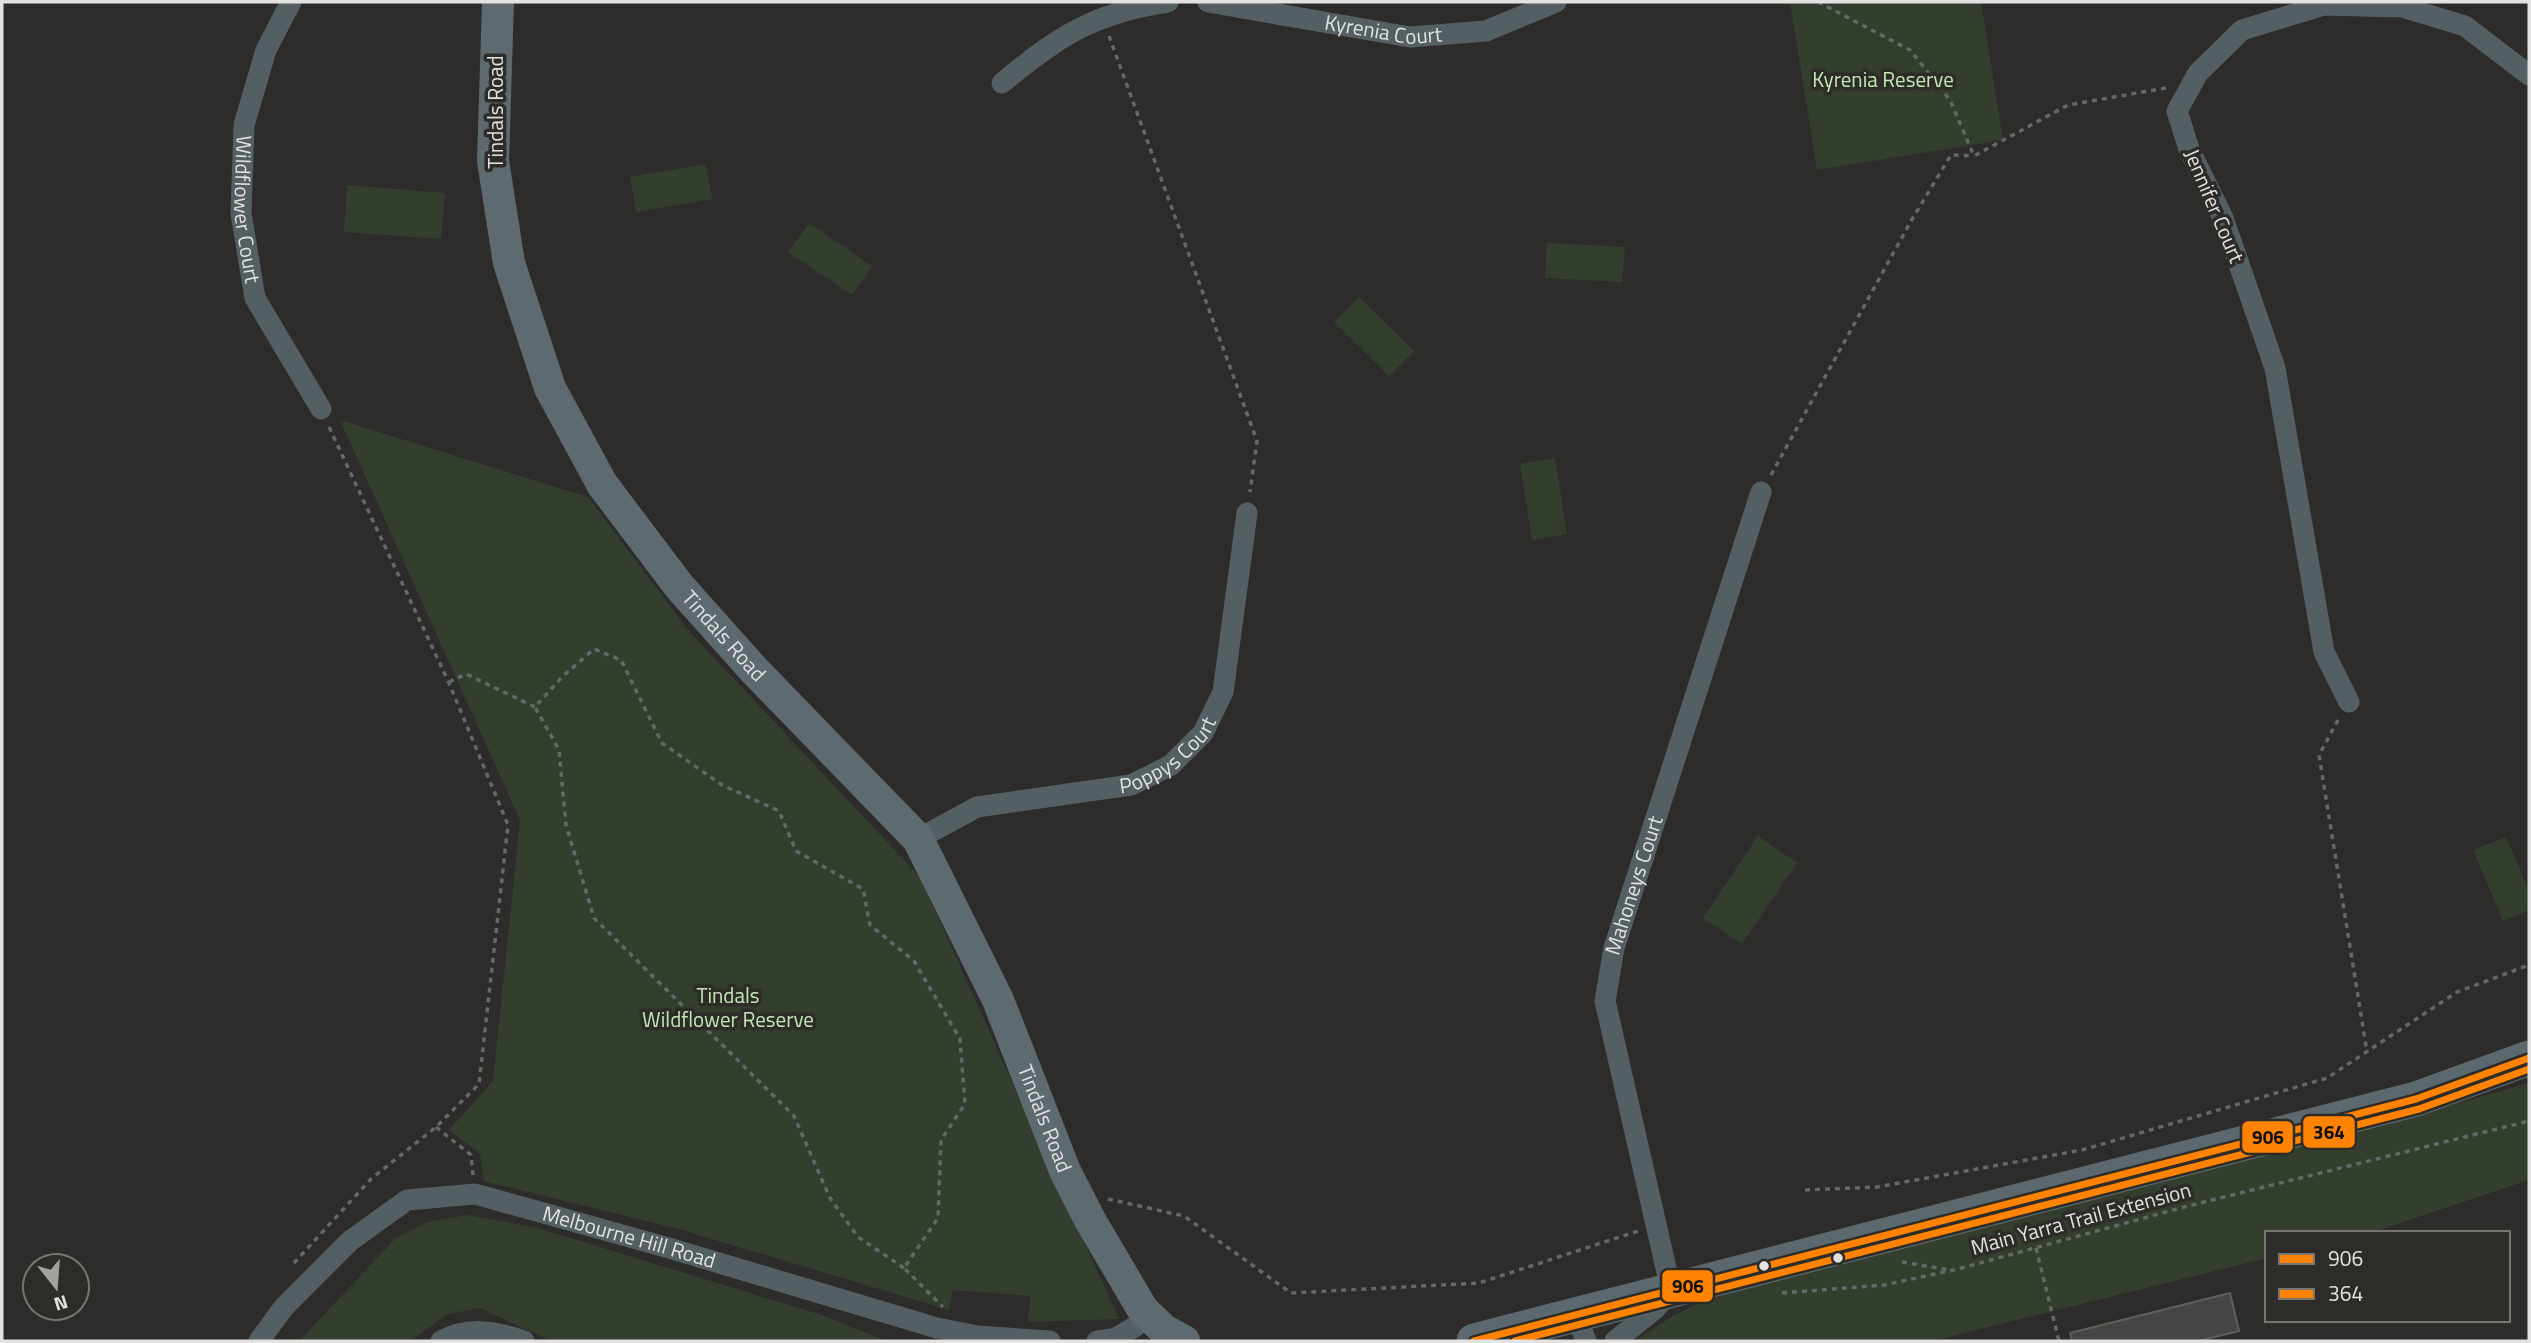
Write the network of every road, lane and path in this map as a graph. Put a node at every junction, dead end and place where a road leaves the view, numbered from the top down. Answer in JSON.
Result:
{"nodes":[{"id":1,"x":291,"y":2,"type":"edge"},
{"id":2,"x":498,"y":2,"type":"edge"},
{"id":3,"x":1168,"y":2,"type":"edge"},
{"id":4,"x":1208,"y":2,"type":"edge"},
{"id":5,"x":1556,"y":2,"type":"edge"},
{"id":6,"x":1818,"y":2,"type":"edge"},
{"id":7,"x":2324,"y":4,"type":"edge"},
{"id":8,"x":1102,"y":18,"type":"junction"},
{"id":9,"x":2529,"y":75,"type":"edge"},
{"id":10,"x":1002,"y":83,"type":"dead end"},
{"id":11,"x":2191,"y":85,"type":"junction"},
{"id":12,"x":1974,"y":156,"type":"junction"},
{"id":13,"x":321,"y":409,"type":"joint"},
{"id":14,"x":1761,"y":492,"type":"joint"},
{"id":15,"x":1247,"y":513,"type":"joint"},
{"id":16,"x":449,"y":683,"type":"junction"},
{"id":17,"x":2348,"y":702,"type":"joint"},
{"id":18,"x":535,"y":707,"type":"junction"},
{"id":19,"x":918,"y":839,"type":"junction"},
{"id":20,"x":2529,"y":965,"type":"edge"},
{"id":21,"x":2368,"y":1052,"type":"junction"},
{"id":22,"x":2529,"y":1058,"type":"edge"},
{"id":23,"x":2529,"y":1121,"type":"edge"},
{"id":24,"x":436,"y":1127,"type":"junction"},
{"id":25,"x":1805,"y":1190,"type":"dead end"},
{"id":26,"x":1075,"y":1192,"type":"junction"},
{"id":27,"x":475,"y":1194,"type":"junction"},
{"id":28,"x":1655,"y":1226,"type":"junction"},
{"id":29,"x":2036,"y":1248,"type":"junction"},
{"id":30,"x":1895,"y":1261,"type":"dead end"},
{"id":31,"x":290,"y":1268,"type":"dead end"},
{"id":32,"x":904,"y":1268,"type":"junction"},
{"id":33,"x":1952,"y":1270,"type":"junction"},
{"id":34,"x":1671,"y":1290,"type":"junction"},
{"id":35,"x":1774,"y":1293,"type":"dead end"},
{"id":36,"x":1145,"y":1328,"type":"edge"},
{"id":37,"x":1567,"y":1330,"type":"edge"},
{"id":38,"x":953,"y":1331,"type":"junction"},
{"id":39,"x":260,"y":1341,"type":"edge"},
{"id":40,"x":441,"y":1341,"type":"edge"},
{"id":41,"x":524,"y":1341,"type":"edge"},
{"id":42,"x":1050,"y":1341,"type":"edge"},
{"id":43,"x":1097,"y":1341,"type":"edge"},
{"id":44,"x":1184,"y":1341,"type":"edge"},
{"id":45,"x":1474,"y":1341,"type":"edge"},
{"id":46,"x":1615,"y":1341,"type":"edge"},
{"id":47,"x":2059,"y":1341,"type":"edge"}],
"edges":[{"from":1,"to":13,"type":"street","name":"Wildflower Court"},
{"from":2,"to":19,"type":"main road","name":"Tindals Road"},
{"from":3,"to":8,"type":"street"},
{"from":4,"to":5,"type":"street","name":"Kyrenia Court"},
{"from":6,"to":12,"type":"path"},
{"from":7,"to":9,"type":"street","name":"Jennifer Court"},
{"from":7,"to":11,"type":"street","name":"Jennifer Court"},
{"from":8,"to":10,"type":"street"},
{"from":8,"to":15,"type":"path"},
{"from":11,"to":12,"type":"path"},
{"from":11,"to":17,"type":"street","name":"Jennifer Court"},
{"from":12,"to":14,"type":"path"},
{"from":13,"to":16,"type":"path"},
{"from":14,"to":28,"type":"street","name":"Mahoneys Court"},
{"from":15,"to":19,"type":"street","name":"Poppys Court"},
{"from":16,"to":18,"type":"path"},
{"from":16,"to":24,"type":"path"},
{"from":17,"to":21,"type":"path"},
{"from":18,"to":32,"type":"path"},
{"from":18,"to":32,"type":"path"},
{"from":19,"to":26,"type":"main road","name":"Tindals Road"},
{"from":20,"to":21,"type":"path"},
{"from":21,"to":25,"type":"path"},
{"from":22,"to":34,"type":"main road"},
{"from":23,"to":29,"type":"path","name":"Main Yarra Trail Extension"},
{"from":24,"to":27,"type":"path"},
{"from":24,"to":31,"type":"path"},
{"from":26,"to":28,"type":"path"},
{"from":26,"to":36,"type":"main road","name":"Tindals Road"},
{"from":27,"to":38,"type":"street","name":"Melbourne Hill Road"},
{"from":27,"to":39,"type":"street","name":"Melbourne Hill Road"},
{"from":28,"to":34,"type":"street","name":"Mahoneys Court"},
{"from":29,"to":33,"type":"path","name":"Main Yarra Trail Extension"},
{"from":29,"to":47,"type":"path"},
{"from":30,"to":33,"type":"path"},
{"from":32,"to":38,"type":"path"},
{"from":33,"to":35,"type":"path","name":"Main Yarra Trail Extension"},
{"from":34,"to":37,"type":"main road"},
{"from":34,"to":46,"type":"street"},
{"from":36,"to":43,"type":"street"},
{"from":36,"to":44,"type":"main road","name":"Tindals Road"},
{"from":37,"to":45,"type":"main road"},
{"from":38,"to":42,"type":"street","name":"Melbourne Hill Road"},
{"from":40,"to":41,"type":"street"}]}
